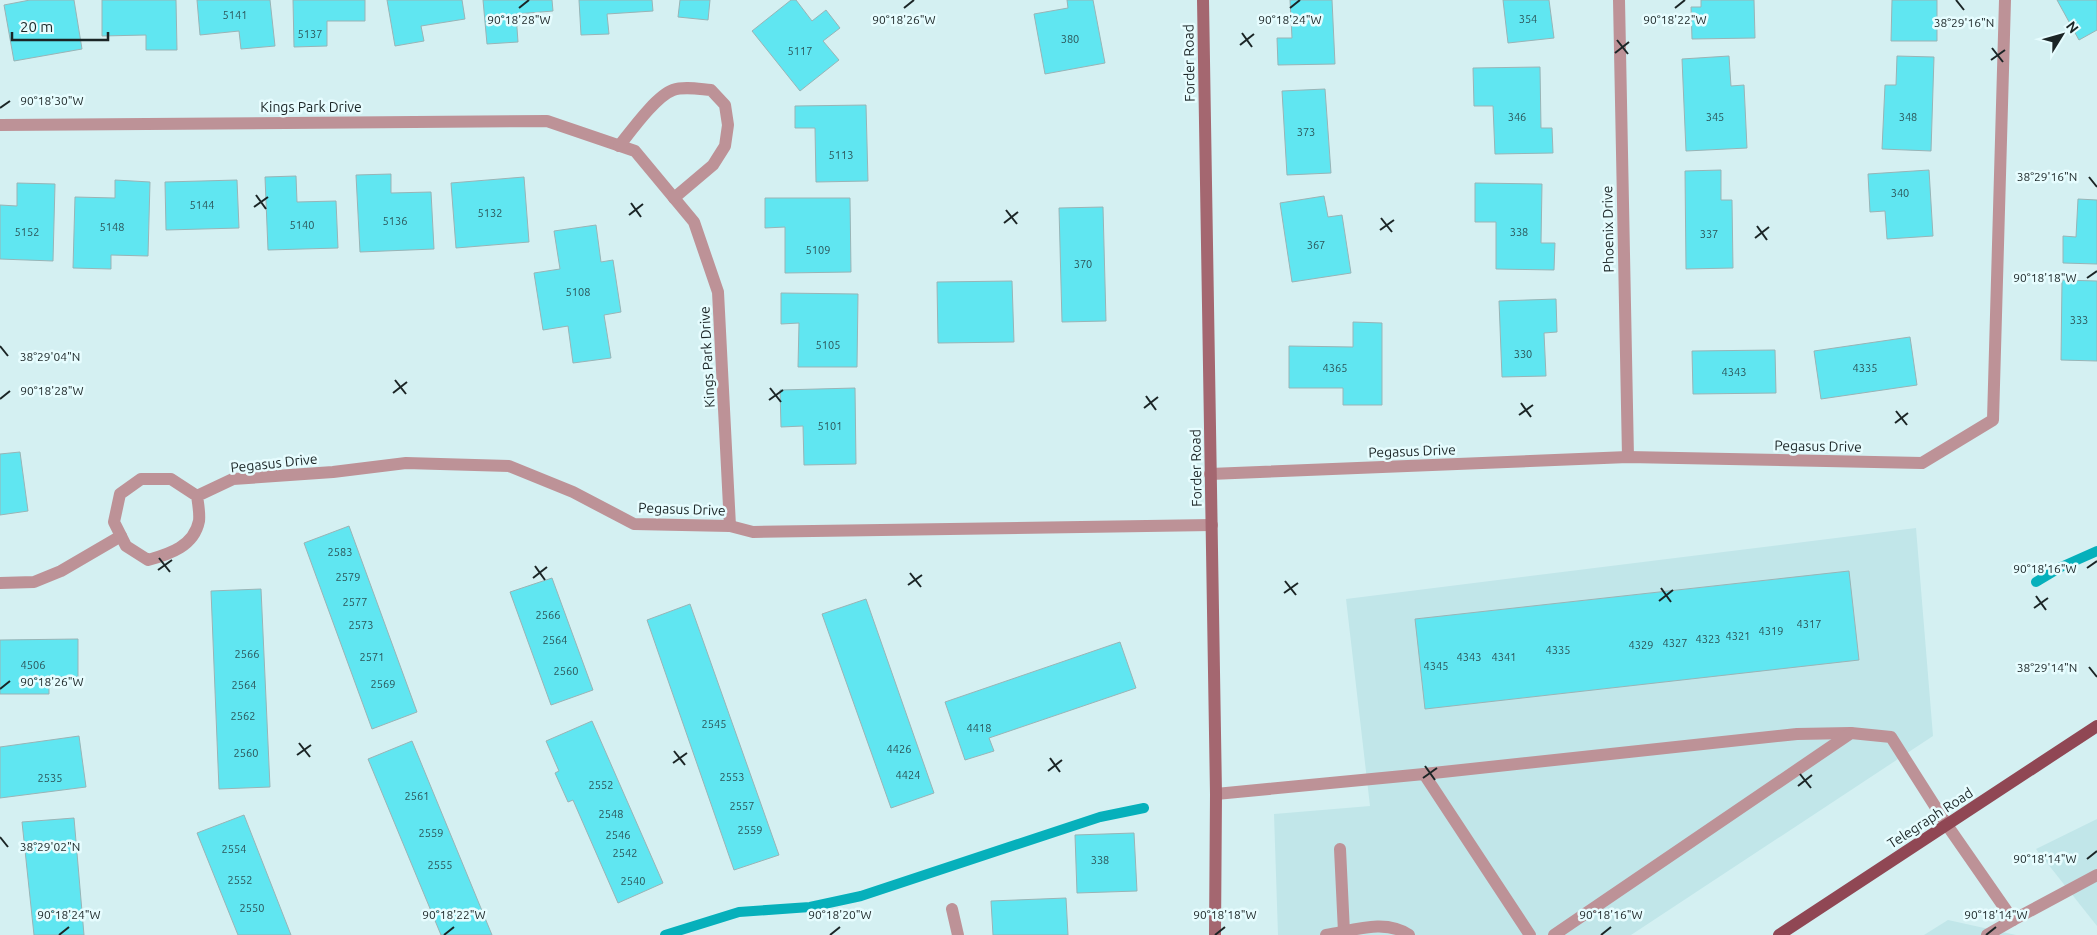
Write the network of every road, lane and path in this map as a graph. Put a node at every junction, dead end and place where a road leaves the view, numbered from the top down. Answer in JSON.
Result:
{"nodes":[{"id":1,"x":1203,"y":0,"type":"edge"},
{"id":2,"x":1618,"y":0,"type":"edge"},
{"id":3,"x":2005,"y":0,"type":"edge"},
{"id":4,"x":0,"y":125,"type":"edge"},
{"id":5,"x":619,"y":146,"type":"junction"},
{"id":6,"x":674,"y":198,"type":"junction"},
{"id":7,"x":1628,"y":457,"type":"junction"},
{"id":8,"x":1210,"y":474,"type":"junction"},
{"id":9,"x":197,"y":496,"type":"junction"},
{"id":10,"x":1212,"y":525,"type":"junction"},
{"id":11,"x":730,"y":526,"type":"junction"},
{"id":12,"x":121,"y":536,"type":"junction"},
{"id":13,"x":0,"y":583,"type":"edge"},
{"id":14,"x":2097,"y":726,"type":"edge"},
{"id":15,"x":1851,"y":733,"type":"junction"},
{"id":16,"x":1424,"y":774,"type":"junction"},
{"id":17,"x":1216,"y":794,"type":"junction"},
{"id":18,"x":1947,"y":825,"type":"junction"},
{"id":19,"x":1340,"y":849,"type":"dead end"},
{"id":20,"x":2097,"y":875,"type":"edge"},
{"id":21,"x":952,"y":910,"type":"dead end"},
{"id":22,"x":2012,"y":920,"type":"junction"},
{"id":23,"x":1344,"y":932,"type":"junction"},
{"id":24,"x":958,"y":935,"type":"edge"},
{"id":25,"x":1215,"y":935,"type":"edge"},
{"id":26,"x":1326,"y":935,"type":"edge"},
{"id":27,"x":1408,"y":935,"type":"edge"},
{"id":28,"x":1530,"y":935,"type":"edge"},
{"id":29,"x":1554,"y":935,"type":"edge"},
{"id":30,"x":1779,"y":935,"type":"edge"},
{"id":31,"x":1987,"y":935,"type":"edge"}],
"edges":[{"from":1,"to":8,"type":"main road","name":"Forder Road"},
{"from":2,"to":7,"type":"street","name":"Phoenix Drive"},
{"from":3,"to":7,"type":"street","name":"Pegasus Drive"},
{"from":4,"to":5,"type":"street","name":"Kings Park Drive"},
{"from":5,"to":6,"type":"street","name":"Kings Park Drive"},
{"from":5,"to":6,"type":"street"},
{"from":6,"to":11,"type":"street","name":"Kings Park Drive"},
{"from":7,"to":8,"type":"street","name":"Pegasus Drive"},
{"from":8,"to":10,"type":"main road","name":"Forder Road"},
{"from":9,"to":11,"type":"street","name":"Pegasus Drive"},
{"from":9,"to":12,"type":"street"},
{"from":9,"to":12,"type":"street"},
{"from":10,"to":11,"type":"street","name":"Pegasus Drive"},
{"from":10,"to":17,"type":"main road","name":"Forder Road"},
{"from":12,"to":13,"type":"street"},
{"from":14,"to":18,"type":"main road","name":"Telegraph Road"},
{"from":15,"to":16,"type":"street"},
{"from":15,"to":18,"type":"street"},
{"from":15,"to":29,"type":"street"},
{"from":16,"to":17,"type":"street"},
{"from":16,"to":28,"type":"street"},
{"from":17,"to":25,"type":"main road","name":"Forder Road"},
{"from":18,"to":22,"type":"street"},
{"from":18,"to":30,"type":"main road","name":"Telegraph Road"},
{"from":19,"to":23,"type":"street"},
{"from":20,"to":22,"type":"street"},
{"from":21,"to":24,"type":"street"},
{"from":22,"to":31,"type":"street"},
{"from":23,"to":26,"type":"street"},
{"from":23,"to":27,"type":"street"}]}
